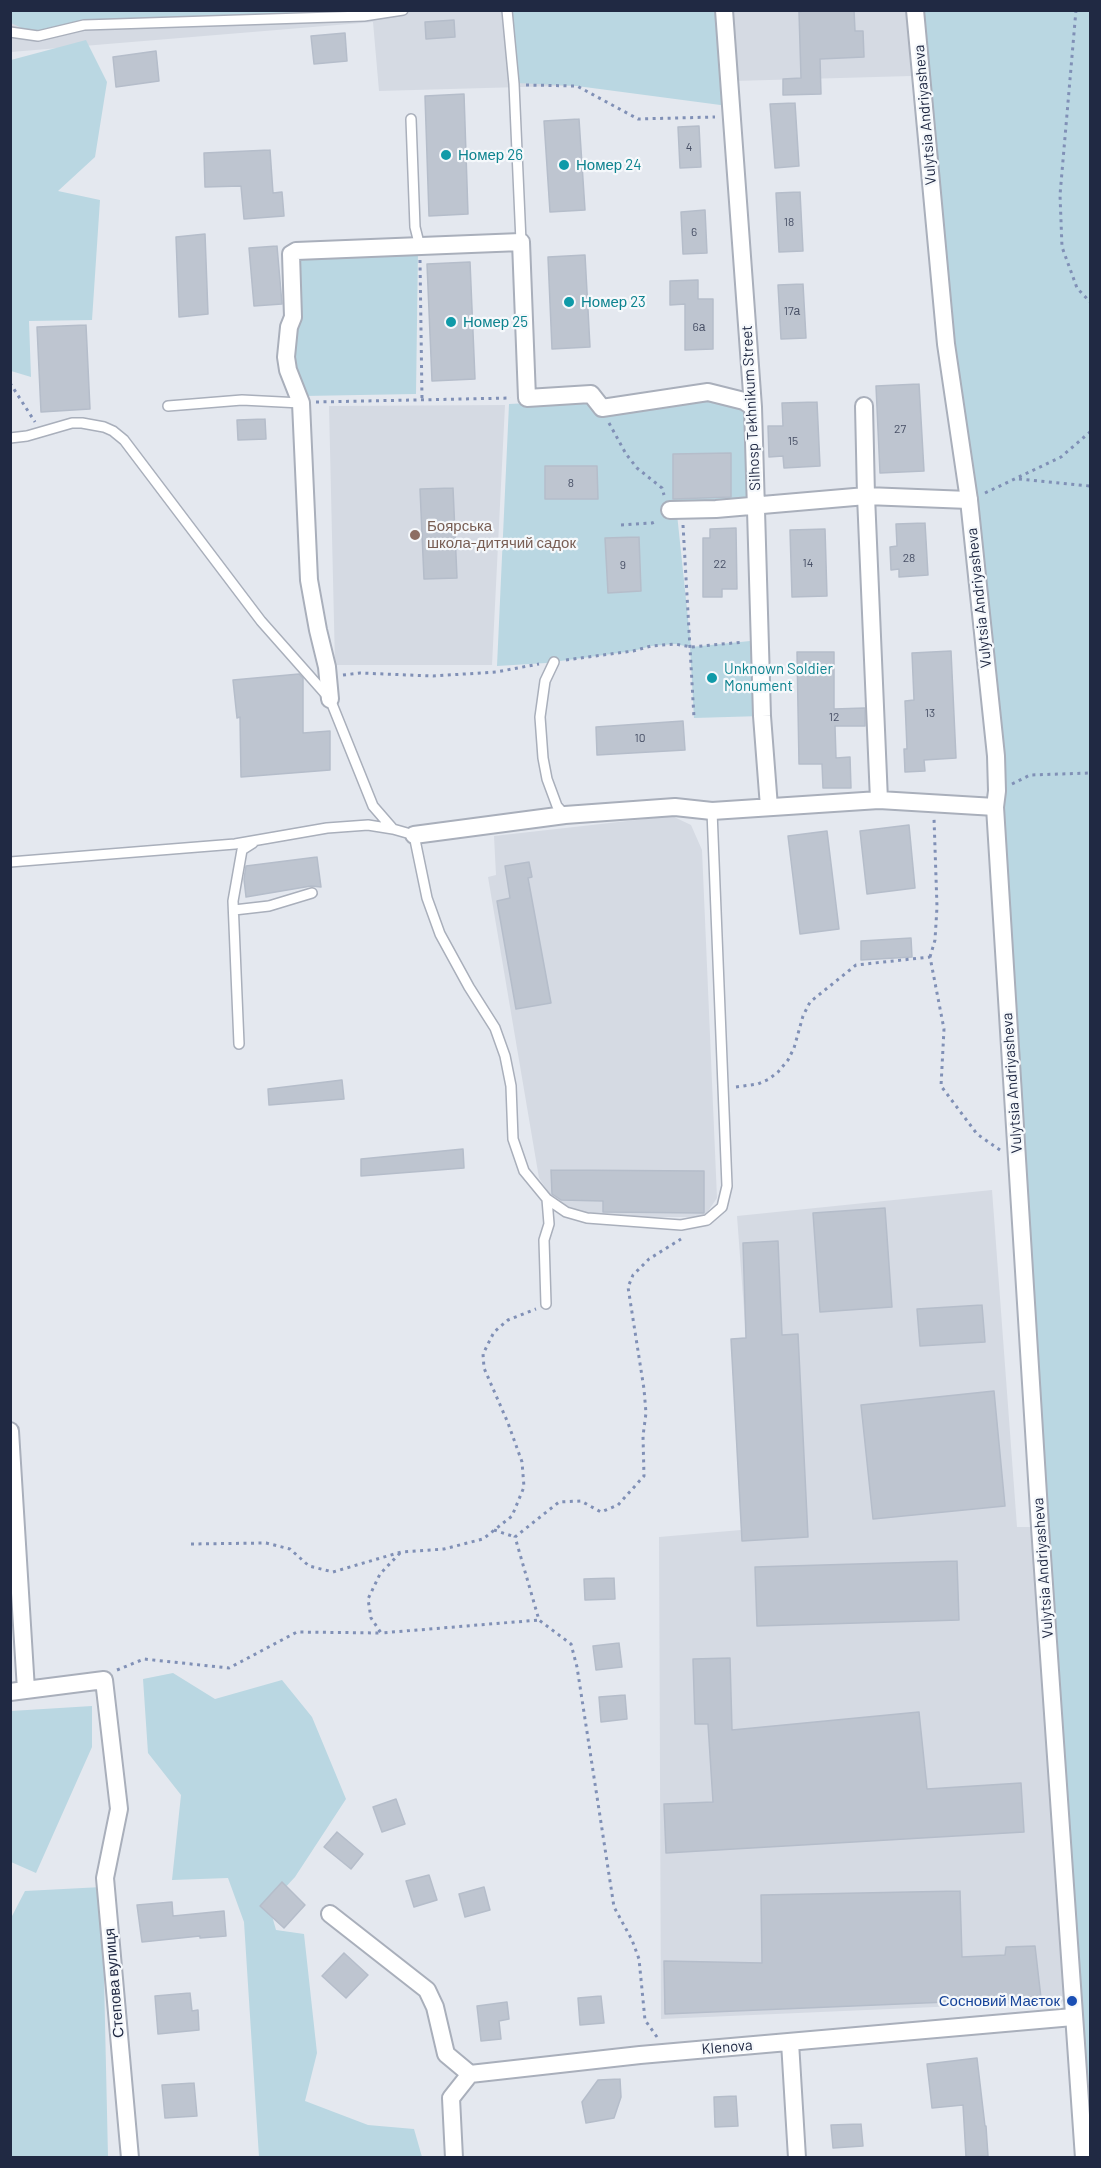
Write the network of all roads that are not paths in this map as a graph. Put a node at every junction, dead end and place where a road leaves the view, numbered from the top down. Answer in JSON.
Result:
{"nodes":[{"id":1,"x":404,"y":10,"type":"edge"},
{"id":2,"x":507,"y":10,"type":"edge"},
{"id":3,"x":724,"y":10,"type":"edge"},
{"id":4,"x":915,"y":10,"type":"edge"},
{"id":5,"x":10,"y":32,"type":"edge"},
{"id":6,"x":411,"y":119,"type":"dead end"},
{"id":7,"x":521,"y":242,"type":"junction"},
{"id":8,"x":420,"y":247,"type":"junction"},
{"id":9,"x":301,"y":403,"type":"junction"},
{"id":10,"x":168,"y":406,"type":"dead end"},
{"id":11,"x":864,"y":406,"type":"dead end"},
{"id":12,"x":753,"y":407,"type":"junction"},
{"id":13,"x":10,"y":438,"type":"edge"},
{"id":14,"x":866,"y":496,"type":"junction"},
{"id":15,"x":969,"y":500,"type":"junction"},
{"id":16,"x":756,"y":505,"type":"junction"},
{"id":17,"x":676,"y":510,"type":"road end"},
{"id":18,"x":554,"y":662,"type":"dead end"},
{"id":19,"x":330,"y":699,"type":"junction"},
{"id":20,"x":996,"y":799,"type":"junction"},
{"id":21,"x":879,"y":800,"type":"junction"},
{"id":22,"x":769,"y":807,"type":"junction"},
{"id":23,"x":712,"y":811,"type":"junction"},
{"id":24,"x":566,"y":815,"type":"junction"},
{"id":25,"x":393,"y":829,"type":"junction"},
{"id":26,"x":414,"y":835,"type":"junction"},
{"id":27,"x":255,"y":841,"type":"junction"},
{"id":28,"x":10,"y":862,"type":"edge"},
{"id":29,"x":312,"y":892,"type":"dead end"},
{"id":30,"x":234,"y":910,"type":"junction"},
{"id":31,"x":239,"y":1044,"type":"dead end"},
{"id":32,"x":547,"y":1199,"type":"junction"},
{"id":33,"x":546,"y":1304,"type":"road end"},
{"id":34,"x":10,"y":1431,"type":"edge"},
{"id":35,"x":18,"y":1691,"type":"edge"},
{"id":36,"x":330,"y":1914,"type":"dead end"},
{"id":37,"x":1073,"y":2017,"type":"junction"},
{"id":38,"x":790,"y":2042,"type":"junction"},
{"id":39,"x":470,"y":2074,"type":"junction"},
{"id":40,"x":130,"y":2157,"type":"edge"},
{"id":41,"x":454,"y":2157,"type":"edge"},
{"id":42,"x":797,"y":2157,"type":"edge"},
{"id":43,"x":1084,"y":2157,"type":"edge"}],
"edges":[{"from":1,"to":5,"type":"lane"},
{"from":2,"to":7,"type":"lane"},
{"from":3,"to":12,"type":"street","name":"Silhosp Tekhnikum Street"},
{"from":4,"to":15,"type":"street","name":"Vulytsia Andriyasheva"},
{"from":6,"to":8,"type":"lane"},
{"from":7,"to":8,"type":"street"},
{"from":7,"to":12,"type":"street"},
{"from":8,"to":9,"type":"street"},
{"from":9,"to":10,"type":"lane"},
{"from":9,"to":19,"type":"street"},
{"from":11,"to":14,"type":"street"},
{"from":12,"to":16,"type":"street","name":"Silhosp Tekhnikum Street"},
{"from":13,"to":19,"type":"lane"},
{"from":14,"to":15,"type":"street"},
{"from":14,"to":16,"type":"street"},
{"from":14,"to":21,"type":"street"},
{"from":15,"to":20,"type":"street","name":"Vulytsia Andriyasheva"},
{"from":16,"to":17,"type":"street"},
{"from":16,"to":22,"type":"street","name":"Silhosp Tekhnikum Street"},
{"from":18,"to":24,"type":"lane"},
{"from":19,"to":25,"type":"lane"},
{"from":20,"to":21,"type":"street"},
{"from":20,"to":37,"type":"street","name":"Vulytsia Andriyasheva"},
{"from":21,"to":22,"type":"street"},
{"from":22,"to":23,"type":"street"},
{"from":23,"to":24,"type":"street"},
{"from":23,"to":32,"type":"lane"},
{"from":24,"to":26,"type":"street"},
{"from":25,"to":26,"type":"lane"},
{"from":25,"to":27,"type":"lane"},
{"from":26,"to":32,"type":"lane"},
{"from":27,"to":28,"type":"lane"},
{"from":27,"to":30,"type":"lane"},
{"from":29,"to":30,"type":"lane"},
{"from":30,"to":31,"type":"lane"},
{"from":32,"to":33,"type":"lane"},
{"from":34,"to":35,"type":"street"},
{"from":35,"to":40,"type":"street","name":"Степова вулиця"},
{"from":36,"to":39,"type":"street"},
{"from":37,"to":38,"type":"street","name":"Klenova"},
{"from":37,"to":43,"type":"street","name":"Vulytsia Andriyasheva"},
{"from":38,"to":39,"type":"street","name":"Klenova"},
{"from":38,"to":42,"type":"street"},
{"from":39,"to":41,"type":"street"}]}
